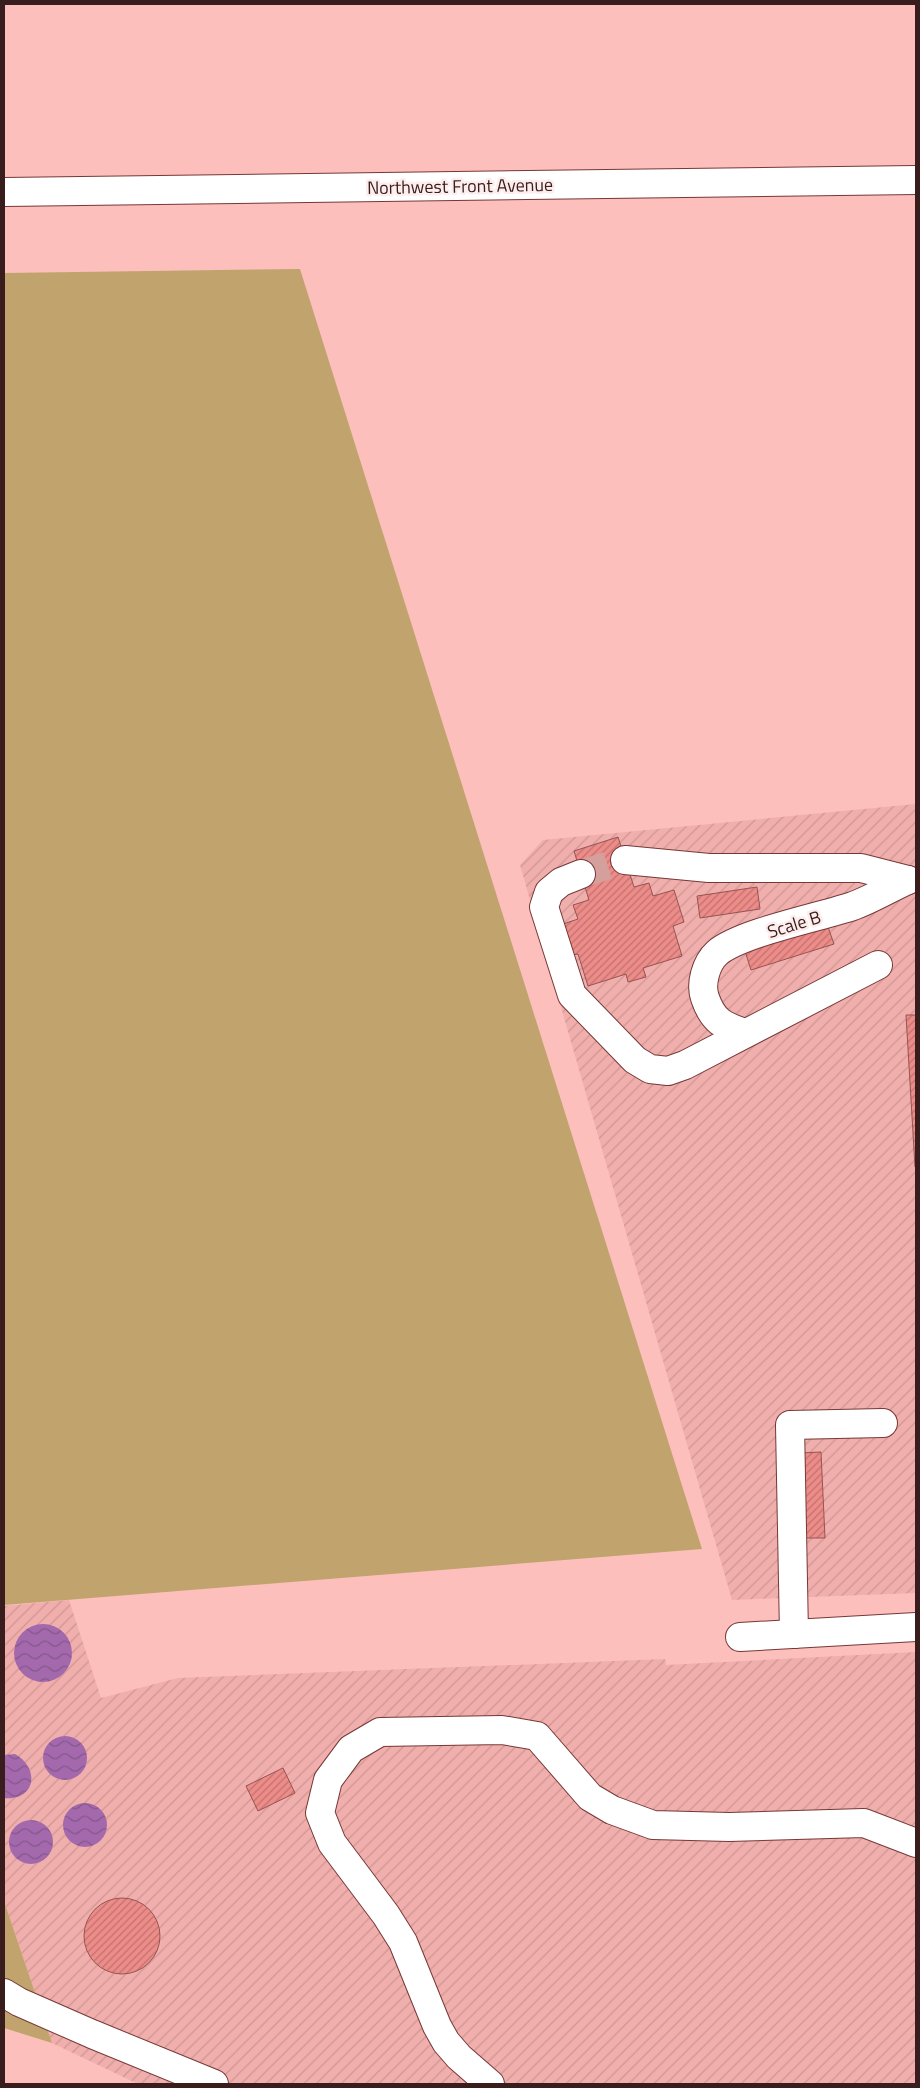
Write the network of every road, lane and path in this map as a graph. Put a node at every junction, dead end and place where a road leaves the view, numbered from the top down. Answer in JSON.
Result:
{"nodes":[{"id":1,"x":916,"y":180,"type":"edge"},
{"id":2,"x":4,"y":192,"type":"edge"},
{"id":3,"x":625,"y":860,"type":"tunnel mouth"},
{"id":4,"x":581,"y":874,"type":"tunnel mouth"},
{"id":5,"x":878,"y":964,"type":"dead end"},
{"id":6,"x":746,"y":1033,"type":"junction"},
{"id":7,"x":883,"y":1423,"type":"dead end"},
{"id":8,"x":916,"y":1627,"type":"edge"},
{"id":9,"x":794,"y":1634,"type":"junction"},
{"id":10,"x":740,"y":1637,"type":"dead end"},
{"id":11,"x":916,"y":1843,"type":"edge"},
{"id":12,"x":4,"y":1993,"type":"edge"},
{"id":13,"x":214,"y":2084,"type":"edge"},
{"id":14,"x":490,"y":2084,"type":"edge"}],
"edges":[{"from":1,"to":2,"type":"street","name":"Northwest Front Avenue"},
{"from":3,"to":6,"type":"street","name":"Scale B"},
{"from":4,"to":6,"type":"street"},
{"from":5,"to":6,"type":"street"},
{"from":7,"to":9,"type":"street"},
{"from":8,"to":9,"type":"street"},
{"from":9,"to":10,"type":"street"},
{"from":11,"to":14,"type":"street"},
{"from":12,"to":13,"type":"street"}]}
